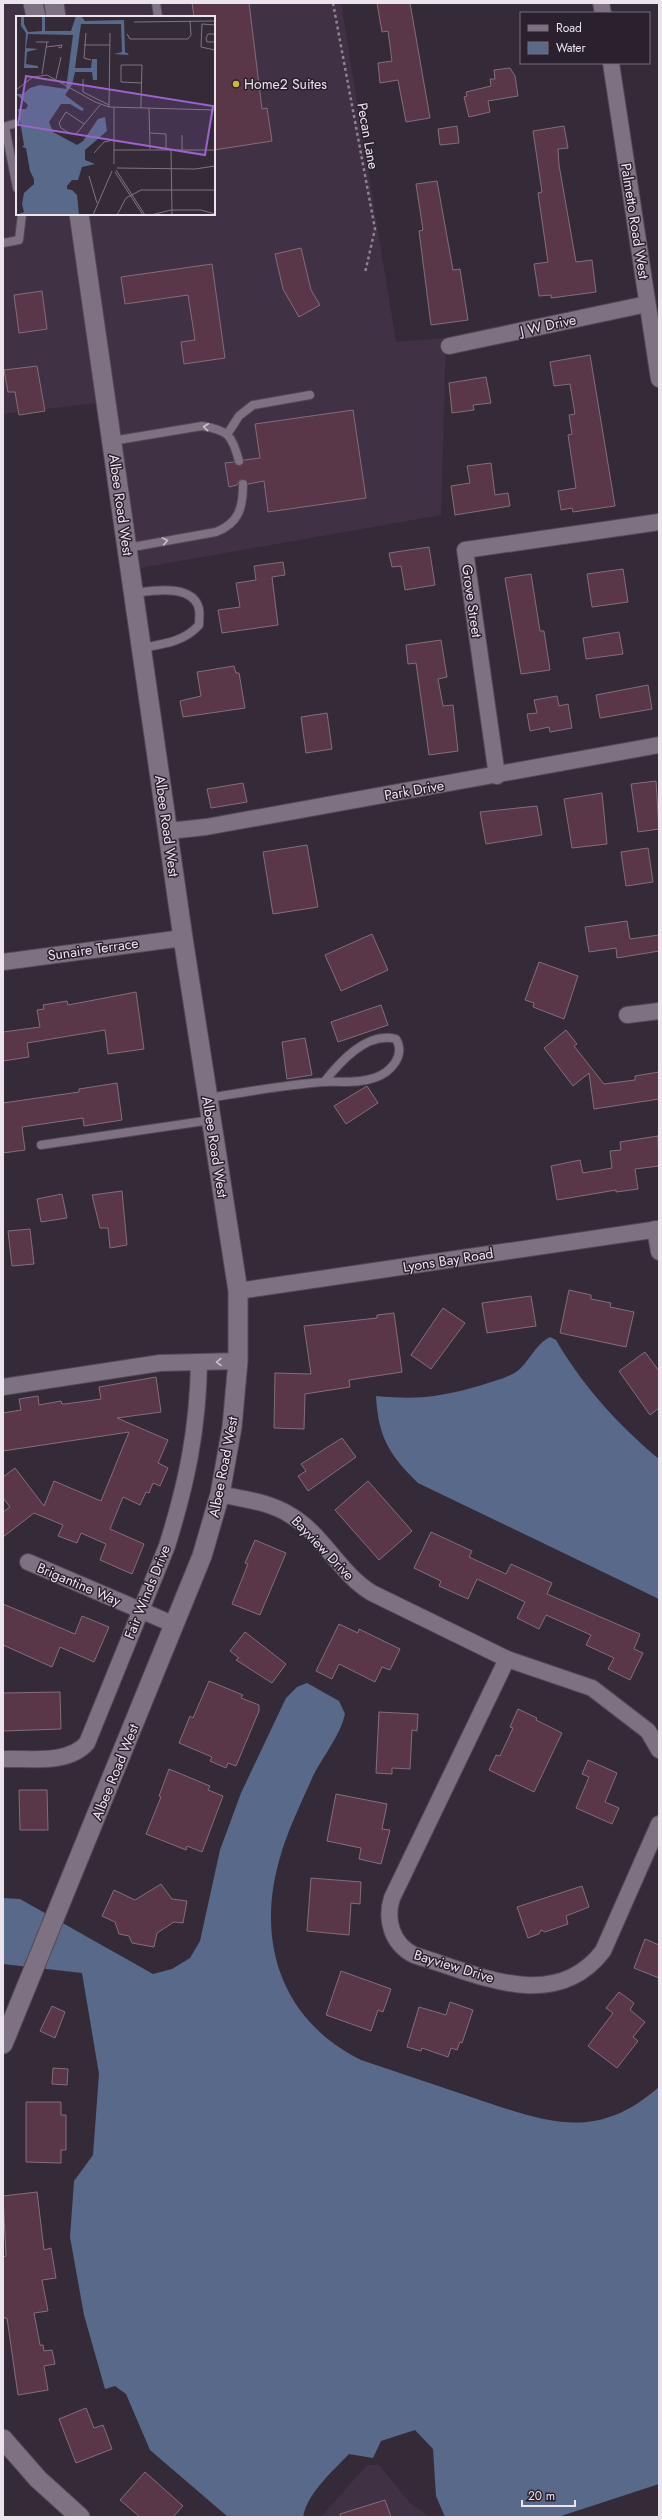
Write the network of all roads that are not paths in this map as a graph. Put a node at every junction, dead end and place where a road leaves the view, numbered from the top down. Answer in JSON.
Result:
{"nodes":[{"id":1,"x":33,"y":3,"type":"edge"},
{"id":2,"x":54,"y":3,"type":"edge"},
{"id":3,"x":156,"y":3,"type":"edge"},
{"id":4,"x":36,"y":16,"type":"edge"},
{"id":5,"x":56,"y":16,"type":"edge"},
{"id":6,"x":158,"y":16,"type":"edge"},
{"id":7,"x":611,"y":64,"type":"edge"},
{"id":8,"x":16,"y":123,"type":"edge"},
{"id":9,"x":4,"y":127,"type":"edge"},
{"id":10,"x":16,"y":183,"type":"edge"},
{"id":11,"x":22,"y":215,"type":"edge"},
{"id":12,"x":79,"y":215,"type":"edge"},
{"id":13,"x":3,"y":243,"type":"edge"},
{"id":14,"x":647,"y":304,"type":"junction"},
{"id":15,"x":449,"y":346,"type":"dead end"},
{"id":16,"x":659,"y":379,"type":"edge"},
{"id":17,"x":310,"y":395,"type":"dead end"},
{"id":18,"x":228,"y":433,"type":"junction"},
{"id":19,"x":112,"y":441,"type":"junction"},
{"id":20,"x":239,"y":461,"type":"dead end"},
{"id":21,"x":243,"y":484,"type":"dead end"},
{"id":22,"x":659,"y":522,"type":"edge"},
{"id":23,"x":127,"y":548,"type":"junction"},
{"id":24,"x":134,"y":593,"type":"junction"},
{"id":25,"x":141,"y":648,"type":"junction"},
{"id":26,"x":659,"y":745,"type":"edge"},
{"id":27,"x":497,"y":776,"type":"junction"},
{"id":28,"x":168,"y":832,"type":"junction"},
{"id":29,"x":183,"y":938,"type":"junction"},
{"id":30,"x":3,"y":962,"type":"edge"},
{"id":31,"x":659,"y":1010,"type":"edge"},
{"id":32,"x":627,"y":1015,"type":"dead end"},
{"id":33,"x":324,"y":1082,"type":"junction"},
{"id":34,"x":208,"y":1098,"type":"junction"},
{"id":35,"x":211,"y":1120,"type":"junction"},
{"id":36,"x":41,"y":1145,"type":"dead end"},
{"id":37,"x":657,"y":1229,"type":"edge"},
{"id":38,"x":659,"y":1252,"type":"edge"},
{"id":39,"x":238,"y":1292,"type":"junction"},
{"id":40,"x":238,"y":1361,"type":"junction"},
{"id":41,"x":199,"y":1362,"type":"junction"},
{"id":42,"x":3,"y":1387,"type":"edge"},
{"id":43,"x":220,"y":1494,"type":"junction"},
{"id":44,"x":28,"y":1562,"type":"dead end"},
{"id":45,"x":140,"y":1610,"type":"junction"},
{"id":46,"x":175,"y":1625,"type":"junction"},
{"id":47,"x":507,"y":1659,"type":"junction"},
{"id":48,"x":659,"y":1750,"type":"edge"},
{"id":49,"x":10,"y":1759,"type":"edge"},
{"id":50,"x":659,"y":1824,"type":"edge"},
{"id":51,"x":3,"y":2044,"type":"edge"},
{"id":52,"x":3,"y":2439,"type":"edge"},
{"id":53,"x":80,"y":2517,"type":"edge"}],
"edges":[{"from":1,"to":4,"type":"street"},
{"from":2,"to":5,"type":"street"},
{"from":3,"to":6,"type":"lane"},
{"from":7,"to":14,"type":"street","name":"Palmetto Road West"},
{"from":8,"to":9,"type":"lane"},
{"from":9,"to":10,"type":"lane"},
{"from":11,"to":13,"type":"lane"},
{"from":12,"to":19,"type":"street","name":"Albee Road West"},
{"from":14,"to":15,"type":"street","name":"J W Drive"},
{"from":14,"to":16,"type":"street","name":"Palmetto Road West"},
{"from":17,"to":18,"type":"lane"},
{"from":18,"to":19,"type":"lane","one_way":true},
{"from":18,"to":20,"type":"lane"},
{"from":19,"to":23,"type":"street","name":"Albee Road West"},
{"from":23,"to":21,"type":"lane","one_way":true},
{"from":22,"to":27,"type":"street","name":"Grove Street"},
{"from":23,"to":24,"type":"street","name":"Albee Road West"},
{"from":24,"to":25,"type":"street","name":"Albee Road West"},
{"from":24,"to":25,"type":"lane"},
{"from":25,"to":28,"type":"street","name":"Albee Road West"},
{"from":26,"to":27,"type":"street","name":"Park Drive"},
{"from":27,"to":28,"type":"street","name":"Park Drive"},
{"from":28,"to":29,"type":"street","name":"Albee Road West"},
{"from":29,"to":30,"type":"street","name":"Sunaire Terrace"},
{"from":29,"to":34,"type":"street","name":"Albee Road West"},
{"from":31,"to":32,"type":"street"},
{"from":33,"to":33,"type":"lane"},
{"from":33,"to":34,"type":"lane"},
{"from":34,"to":35,"type":"street","name":"Albee Road West"},
{"from":35,"to":36,"type":"lane"},
{"from":35,"to":39,"type":"street","name":"Albee Road West"},
{"from":37,"to":38,"type":"street"},
{"from":37,"to":39,"type":"street","name":"Lyons Bay Road"},
{"from":39,"to":40,"type":"street","name":"Albee Road West"},
{"from":40,"to":41,"type":"street","one_way":true},
{"from":40,"to":43,"type":"street","name":"Albee Road West"},
{"from":41,"to":42,"type":"street"},
{"from":41,"to":45,"type":"street","name":"Fair Winds Drive"},
{"from":43,"to":46,"type":"street","name":"Albee Road West"},
{"from":43,"to":47,"type":"street","name":"Bayview Drive"},
{"from":44,"to":45,"type":"street","name":"Brigantine Way"},
{"from":45,"to":46,"type":"street","name":"Brigantine Way"},
{"from":45,"to":49,"type":"street","name":"Fair Winds Drive"},
{"from":46,"to":51,"type":"street","name":"Albee Road West"},
{"from":47,"to":48,"type":"street","name":"Bayview Drive"},
{"from":47,"to":50,"type":"street","name":"Bayview Drive"},
{"from":52,"to":53,"type":"street"}]}
